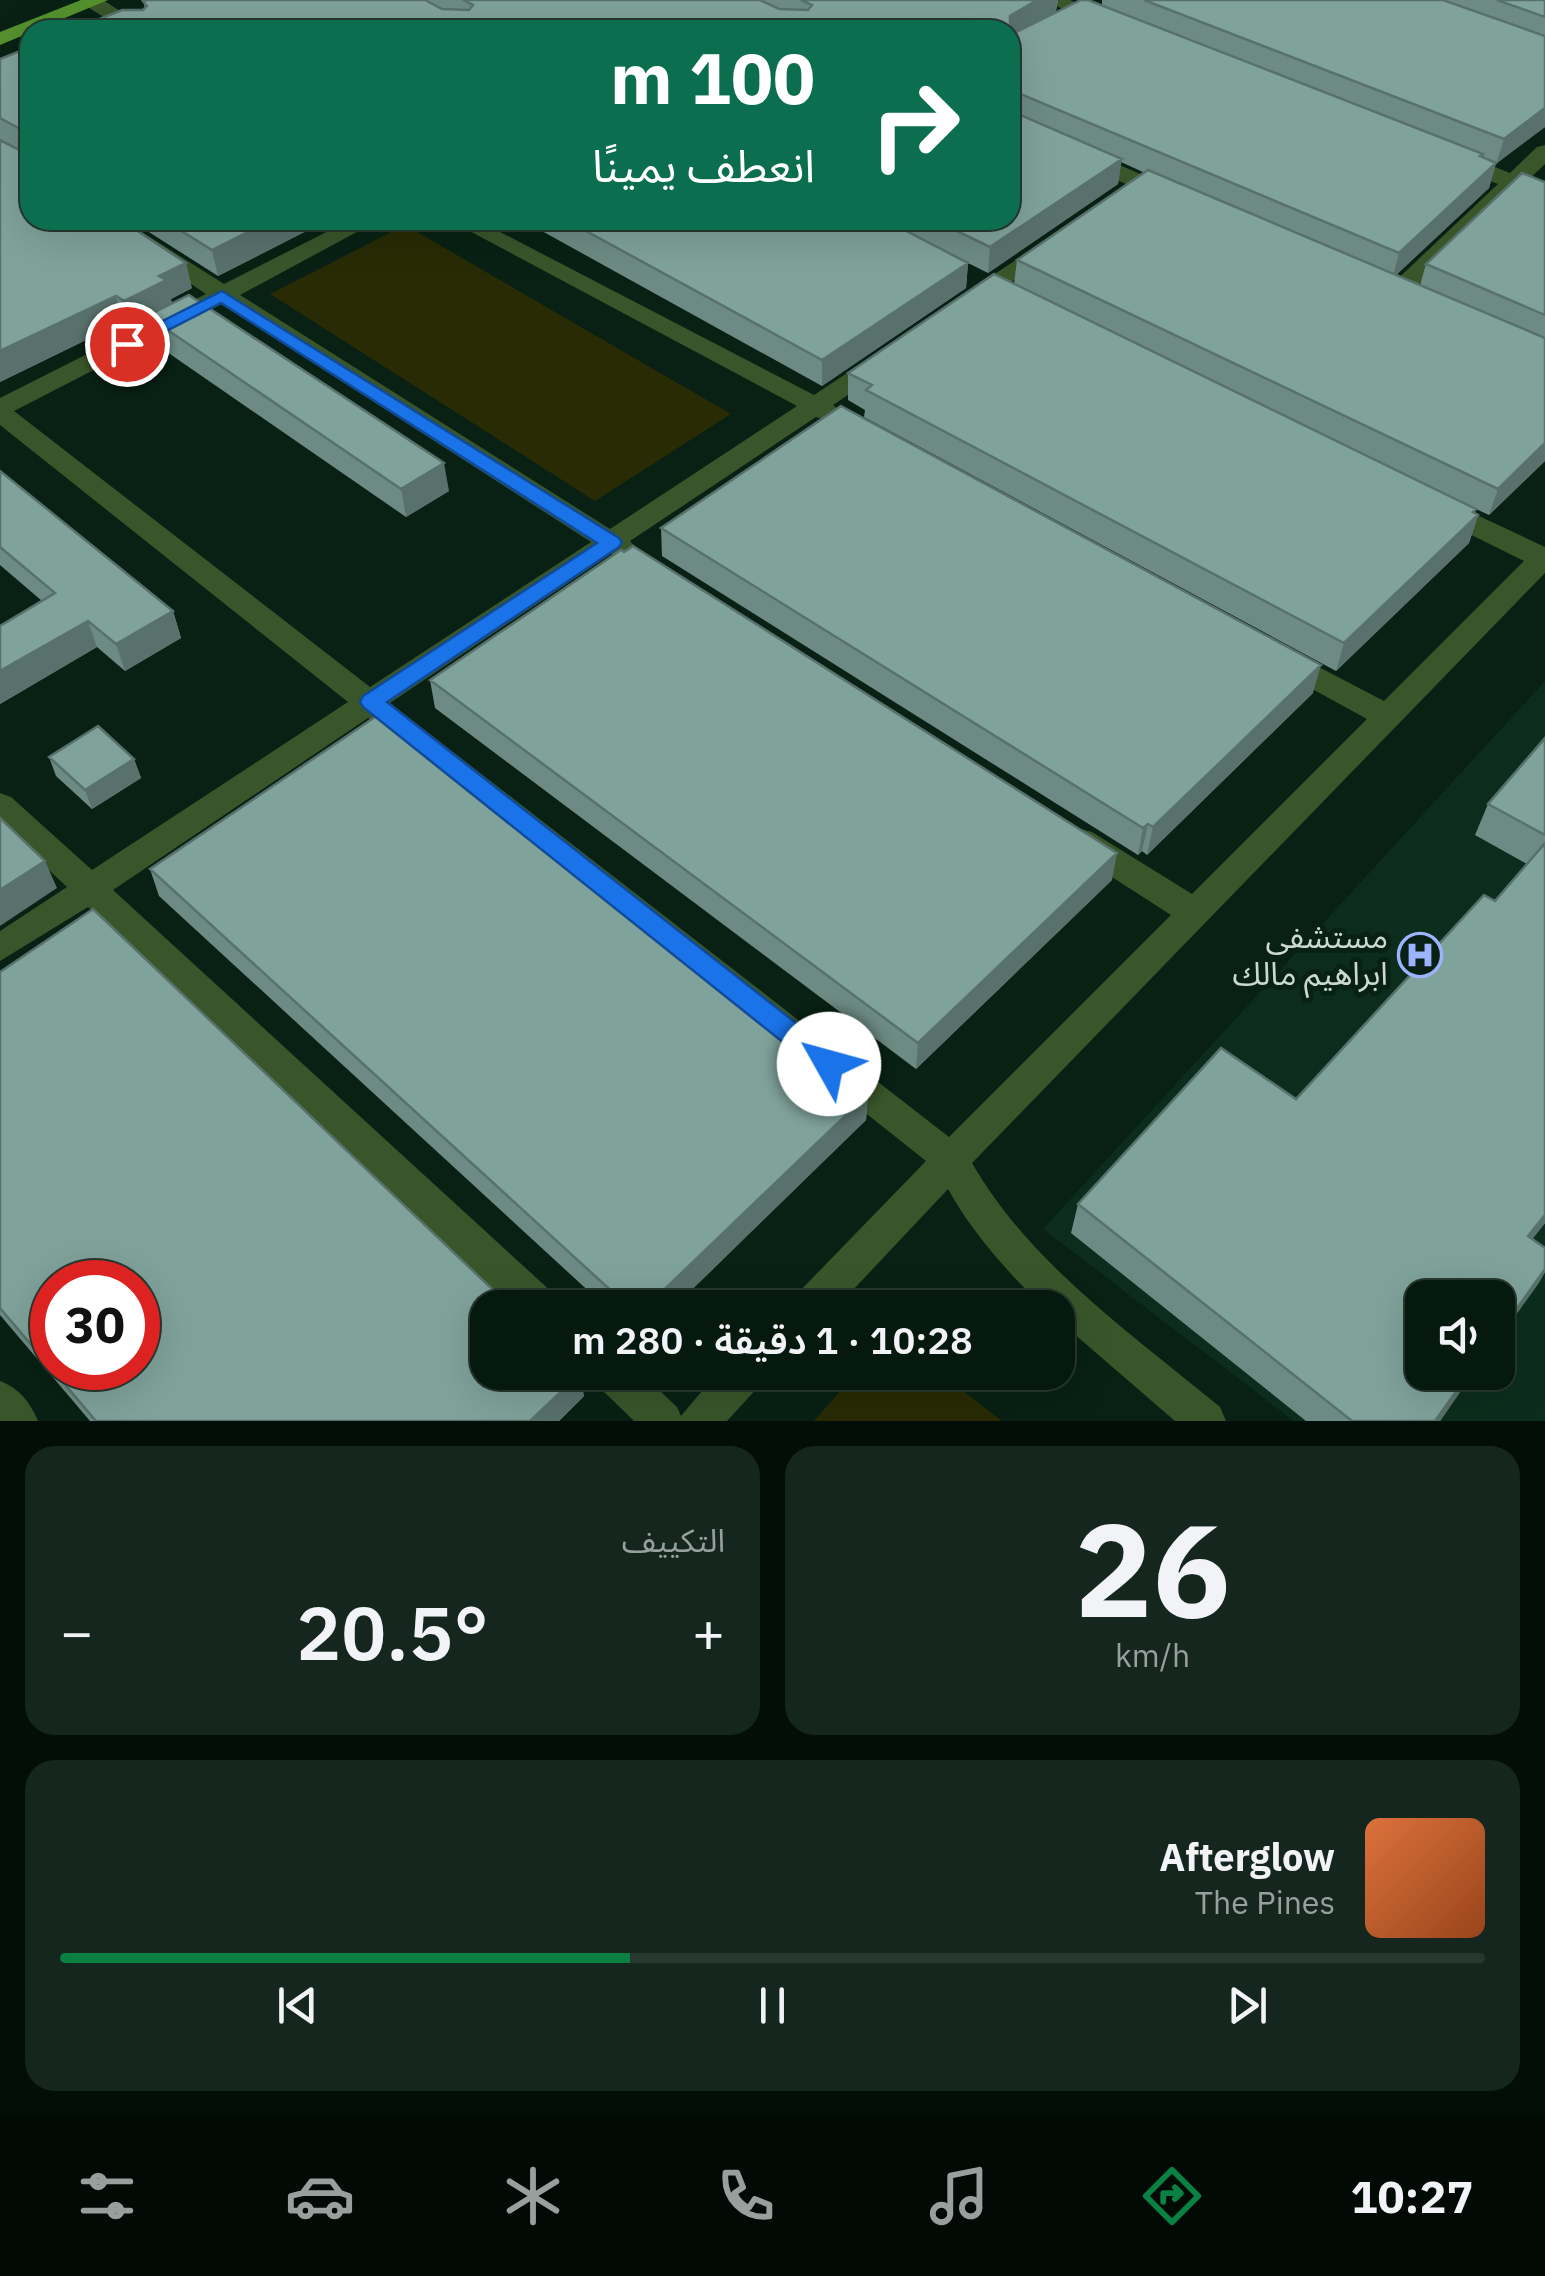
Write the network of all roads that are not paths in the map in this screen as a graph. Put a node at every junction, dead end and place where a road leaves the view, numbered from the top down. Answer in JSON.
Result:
{"nodes":[{"id":1,"x":1053,"y":0,"type":"edge"},
{"id":2,"x":96,"y":1,"type":"edge"},
{"id":3,"x":1089,"y":5,"type":"edge"},
{"id":4,"x":48,"y":20,"type":"edge"},
{"id":5,"x":124,"y":20,"type":"edge"},
{"id":6,"x":1115,"y":25,"type":"edge"},
{"id":7,"x":1052,"y":26,"type":"edge"},
{"id":8,"x":1020,"y":129,"type":"edge"},
{"id":9,"x":1545,"y":152,"type":"edge"},
{"id":10,"x":1438,"y":153,"type":"edge"},
{"id":11,"x":1510,"y":182,"type":"junction"},
{"id":12,"x":1141,"y":183,"type":"junction"},
{"id":13,"x":1111,"y":204,"type":"edge"},
{"id":14,"x":1196,"y":207,"type":"edge"},
{"id":15,"x":122,"y":230,"type":"edge"},
{"id":16,"x":349,"y":230,"type":"edge"},
{"id":17,"x":479,"y":230,"type":"edge"},
{"id":18,"x":1066,"y":234,"type":"edge"},
{"id":19,"x":956,"y":269,"type":"edge"},
{"id":20,"x":990,"y":285,"type":"junction"},
{"id":21,"x":1396,"y":293,"type":"edge"},
{"id":22,"x":222,"y":296,"type":"junction"},
{"id":23,"x":1026,"y":303,"type":"edge"},
{"id":24,"x":943,"y":318,"type":"edge"},
{"id":25,"x":895,"y":351,"type":"edge"},
{"id":26,"x":816,"y":406,"type":"junction"},
{"id":27,"x":0,"y":410,"type":"edge"},
{"id":28,"x":850,"y":425,"type":"edge"},
{"id":29,"x":1417,"y":497,"type":"edge"},
{"id":30,"x":612,"y":542,"type":"junction"},
{"id":31,"x":1543,"y":557,"type":"edge"},
{"id":32,"x":645,"y":564,"type":"edge"},
{"id":33,"x":1264,"y":650,"type":"edge"},
{"id":34,"x":372,"y":702,"type":"junction"},
{"id":35,"x":1385,"y":715,"type":"junction"},
{"id":36,"x":0,"y":805,"type":"edge"},
{"id":37,"x":1059,"y":827,"type":"edge"},
{"id":38,"x":90,"y":888,"type":"junction"},
{"id":39,"x":1192,"y":911,"type":"junction"},
{"id":40,"x":0,"y":948,"type":"edge"},
{"id":41,"x":951,"y":1160,"type":"junction"},
{"id":42,"x":522,"y":1290,"type":"edge"},
{"id":43,"x":827,"y":1290,"type":"edge"},
{"id":44,"x":630,"y":1390,"type":"edge"},
{"id":45,"x":729,"y":1390,"type":"edge"},
{"id":46,"x":0,"y":1400,"type":"edge"},
{"id":47,"x":18,"y":1421,"type":"edge"},
{"id":48,"x":663,"y":1421,"type":"edge"},
{"id":49,"x":699,"y":1421,"type":"edge"},
{"id":50,"x":1206,"y":1421,"type":"edge"}],
"edges":[{"from":1,"to":3,"type":"street"},
{"from":2,"to":4,"type":"main road"},
{"from":2,"to":5,"type":"street"},
{"from":3,"to":6,"type":"street"},
{"from":3,"to":7,"type":"street"},
{"from":8,"to":12,"type":"street"},
{"from":9,"to":11,"type":"street"},
{"from":10,"to":11,"type":"street"},
{"from":11,"to":21,"type":"street"},
{"from":12,"to":13,"type":"street"},
{"from":12,"to":14,"type":"street"},
{"from":15,"to":22,"type":"street"},
{"from":16,"to":22,"type":"street"},
{"from":17,"to":26,"type":"street"},
{"from":18,"to":20,"type":"street"},
{"from":19,"to":20,"type":"street"},
{"from":20,"to":23,"type":"street"},
{"from":20,"to":24,"type":"street"},
{"from":22,"to":27,"type":"street"},
{"from":22,"to":30,"type":"street"},
{"from":25,"to":26,"type":"street"},
{"from":26,"to":28,"type":"street"},
{"from":26,"to":30,"type":"street"},
{"from":27,"to":34,"type":"street"},
{"from":29,"to":31,"type":"street"},
{"from":30,"to":32,"type":"street"},
{"from":30,"to":34,"type":"street"},
{"from":31,"to":35,"type":"street"},
{"from":33,"to":35,"type":"street"},
{"from":34,"to":38,"type":"street"},
{"from":34,"to":41,"type":"street"},
{"from":35,"to":39,"type":"street"},
{"from":36,"to":38,"type":"street"},
{"from":37,"to":39,"type":"street"},
{"from":38,"to":40,"type":"street"},
{"from":38,"to":42,"type":"street"},
{"from":39,"to":41,"type":"street"},
{"from":41,"to":43,"type":"street"},
{"from":41,"to":50,"type":"street"},
{"from":44,"to":48,"type":"street"},
{"from":45,"to":49,"type":"street"},
{"from":46,"to":47,"type":"street"}]}
